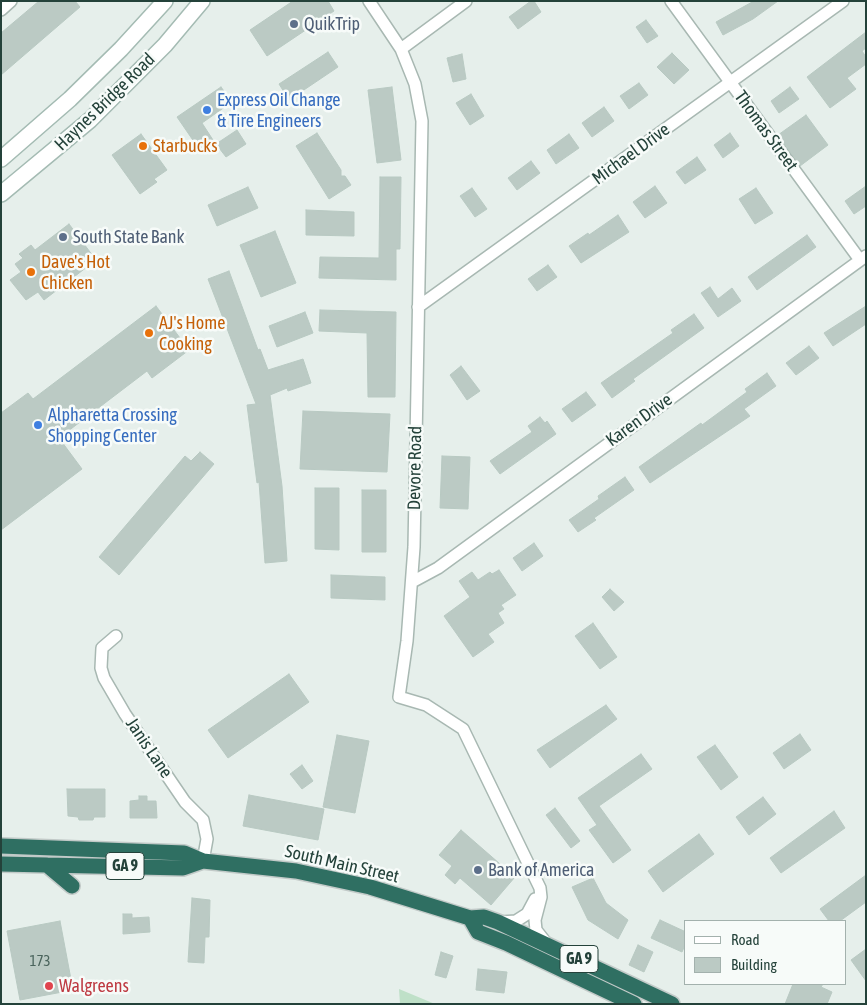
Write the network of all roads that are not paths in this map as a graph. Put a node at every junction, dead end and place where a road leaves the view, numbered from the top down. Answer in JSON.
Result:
{"nodes":[{"id":1,"x":11,"y":1,"type":"edge"},
{"id":2,"x":165,"y":1,"type":"edge"},
{"id":3,"x":202,"y":1,"type":"edge"},
{"id":4,"x":369,"y":1,"type":"edge"},
{"id":5,"x":466,"y":1,"type":"edge"},
{"id":6,"x":671,"y":1,"type":"edge"},
{"id":7,"x":843,"y":1,"type":"edge"},
{"id":8,"x":1,"y":10,"type":"edge"},
{"id":9,"x":401,"y":49,"type":"junction"},
{"id":10,"x":730,"y":82,"type":"junction"},
{"id":11,"x":1,"y":159,"type":"edge"},
{"id":12,"x":1,"y":194,"type":"edge"},
{"id":13,"x":863,"y":258,"type":"edge"},
{"id":14,"x":418,"y":307,"type":"junction"},
{"id":15,"x":412,"y":582,"type":"junction"},
{"id":16,"x":116,"y":636,"type":"dead end"},
{"id":17,"x":1,"y":846,"type":"edge"},
{"id":18,"x":203,"y":861,"type":"junction"},
{"id":19,"x":1,"y":864,"type":"edge"},
{"id":20,"x":47,"y":865,"type":"junction"},
{"id":21,"x":72,"y":886,"type":"dead end"},
{"id":22,"x":540,"y":888,"type":"junction"},
{"id":23,"x":470,"y":918,"type":"junction"},
{"id":24,"x":498,"y":922,"type":"junction"},
{"id":25,"x":547,"y":944,"type":"junction"},
{"id":26,"x":634,"y":1004,"type":"edge"},
{"id":27,"x":672,"y":1004,"type":"edge"}],
"edges":[{"from":1,"to":8,"type":"street"},
{"from":2,"to":11,"type":"main road","name":"Haynes Bridge Road"},
{"from":3,"to":12,"type":"main road","name":"Haynes Bridge Road"},
{"from":4,"to":9,"type":"street","name":"Devore Road"},
{"from":5,"to":9,"type":"street"},
{"from":6,"to":10,"type":"street","name":"Thomas Street"},
{"from":7,"to":10,"type":"street","name":"Michael Drive"},
{"from":9,"to":14,"type":"street","name":"Devore Road"},
{"from":10,"to":13,"type":"street","name":"Thomas Street"},
{"from":10,"to":14,"type":"street","name":"Michael Drive"},
{"from":13,"to":15,"type":"street","name":"Karen Drive"},
{"from":14,"to":15,"type":"street","name":"Devore Road"},
{"from":15,"to":22,"type":"street","name":"Devore Road"},
{"from":16,"to":18,"type":"street","name":"Janis Lane"},
{"from":17,"to":18,"type":"highway","name":"South Main Street","number":"GA 9"},
{"from":18,"to":20,"type":"highway","name":"South Main Street","number":"GA 9"},
{"from":18,"to":23,"type":"highway","name":"South Main Street","number":"GA 9"},
{"from":19,"to":20,"type":"highway","name":"South Main Street","number":"GA 9"},
{"from":20,"to":21,"type":"highway"},
{"from":22,"to":24,"type":"street"},
{"from":22,"to":25,"type":"street"},
{"from":23,"to":24,"type":"highway","name":"South Main Street","number":"GA 9"},
{"from":23,"to":26,"type":"highway","name":"South Main Street","number":"GA 9"},
{"from":24,"to":25,"type":"highway","name":"South Main Street","number":"GA 9"},
{"from":25,"to":27,"type":"highway","name":"South Main Street","number":"GA 9"}]}
